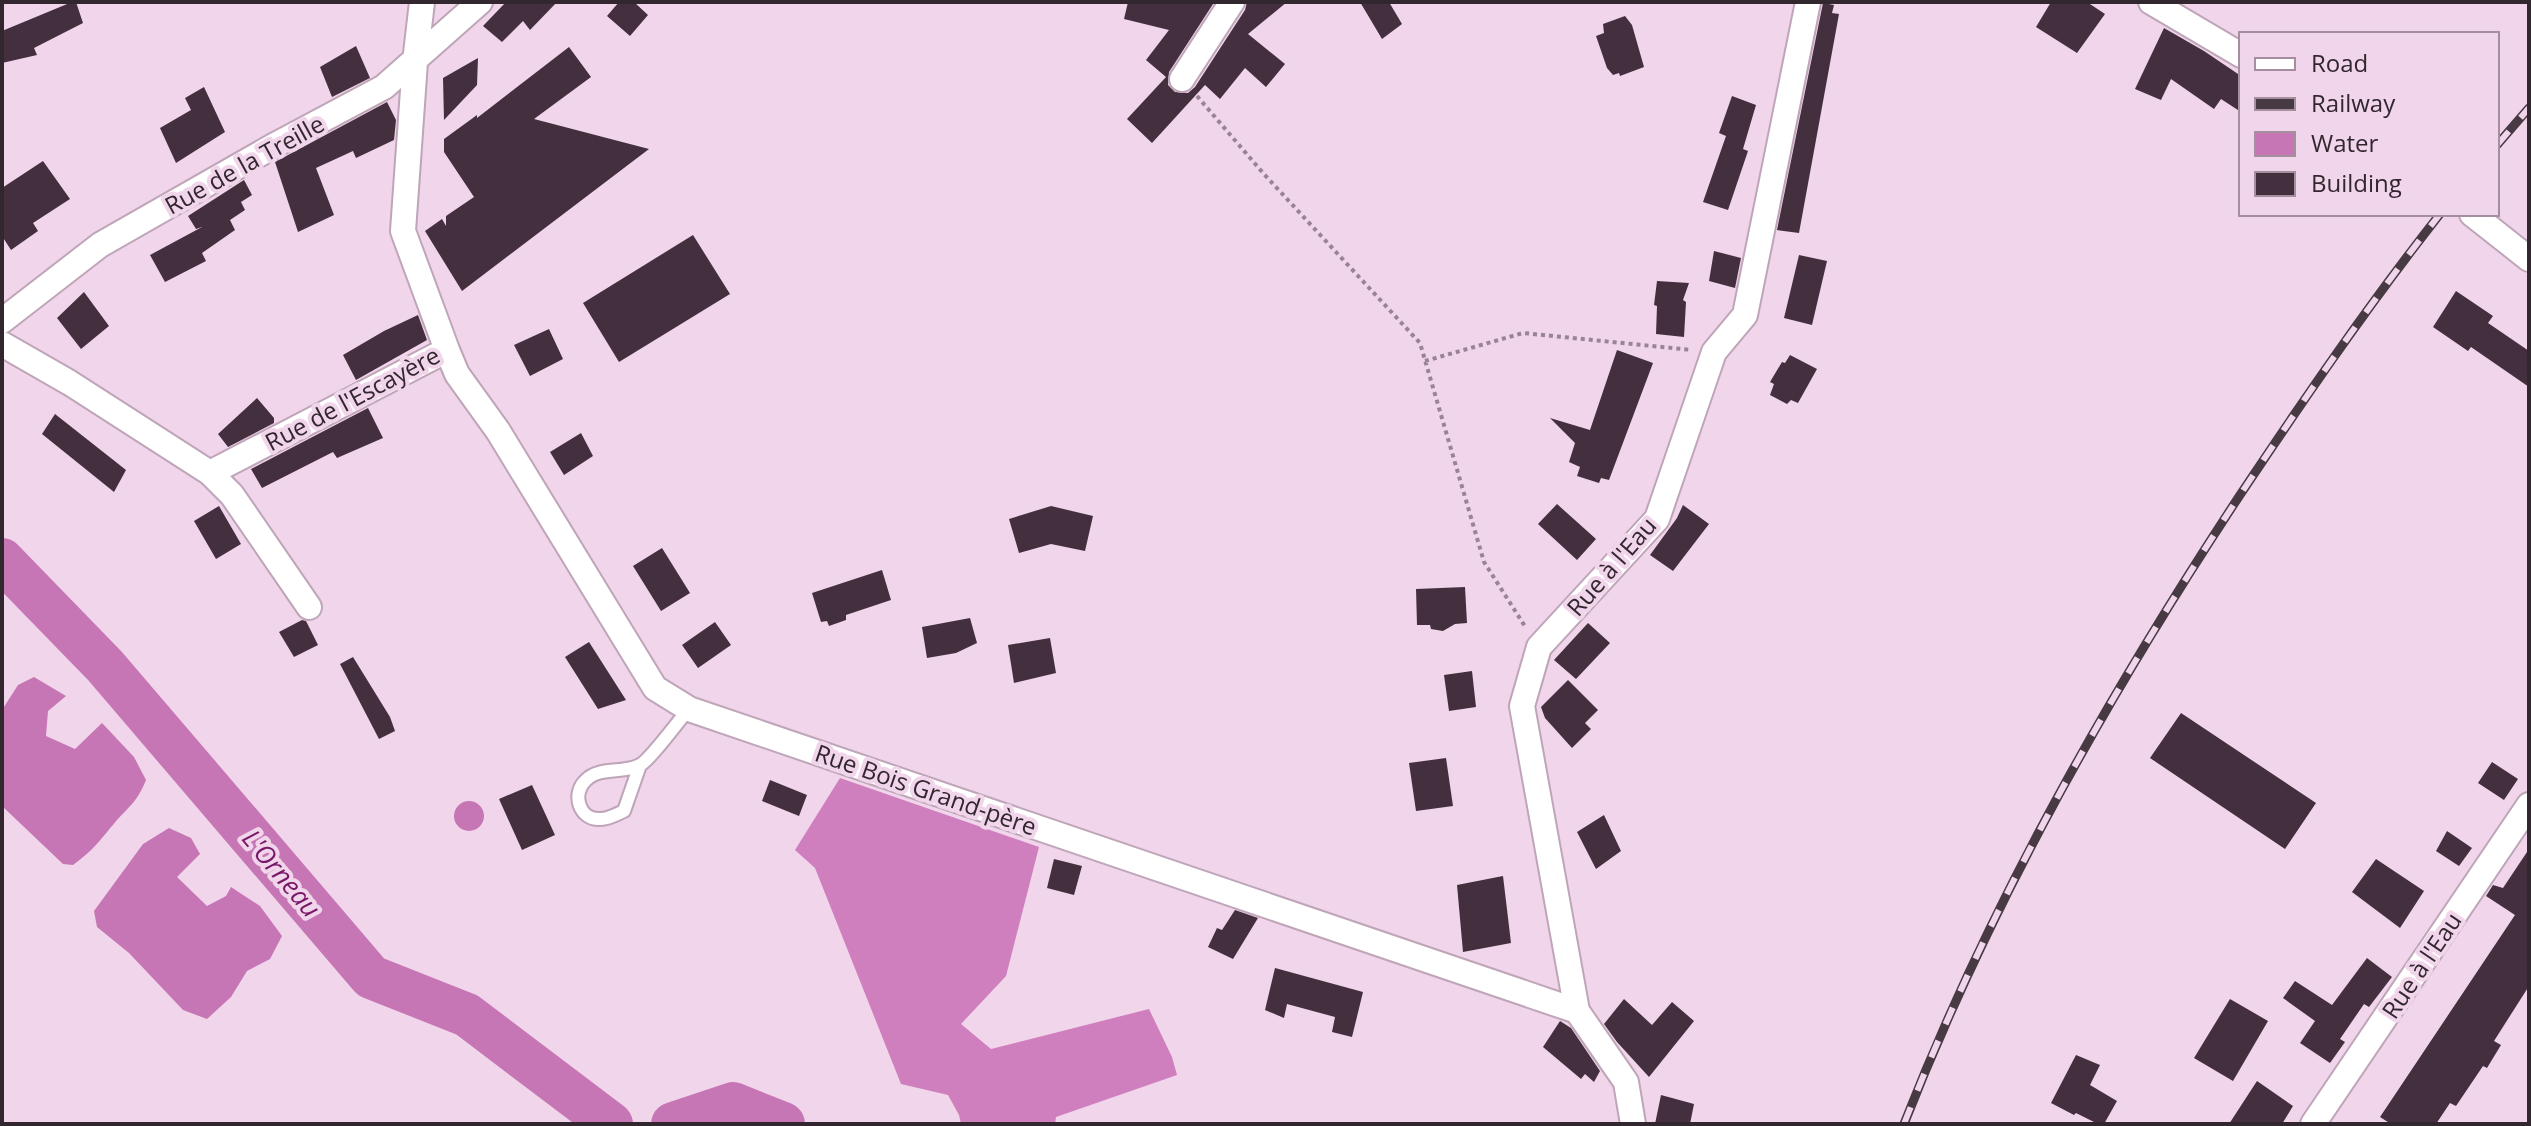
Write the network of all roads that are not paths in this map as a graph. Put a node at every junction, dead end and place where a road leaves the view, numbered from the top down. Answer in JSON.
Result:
{"nodes":[{"id":1,"x":422,"y":2,"type":"edge"},
{"id":2,"x":480,"y":2,"type":"edge"},
{"id":3,"x":1232,"y":2,"type":"edge"},
{"id":4,"x":1808,"y":2,"type":"edge"},
{"id":5,"x":2151,"y":2,"type":"edge"},
{"id":6,"x":2239,"y":54,"type":"edge"},
{"id":7,"x":415,"y":62,"type":"junction"},
{"id":8,"x":1182,"y":79,"type":"road end"},
{"id":9,"x":2477,"y":218,"type":"edge"},
{"id":10,"x":2529,"y":259,"type":"edge"},
{"id":11,"x":2,"y":321,"type":"edge"},
{"id":12,"x":2,"y":344,"type":"edge"},
{"id":13,"x":447,"y":350,"type":"junction"},
{"id":14,"x":210,"y":473,"type":"junction"},
{"id":15,"x":309,"y":607,"type":"dead end"},
{"id":16,"x":689,"y":709,"type":"junction"},
{"id":17,"x":640,"y":765,"type":"junction"},
{"id":18,"x":2529,"y":805,"type":"edge"},
{"id":19,"x":1577,"y":1011,"type":"junction"},
{"id":20,"x":1633,"y":1124,"type":"edge"},
{"id":21,"x":2313,"y":1124,"type":"edge"}],
"edges":[{"from":1,"to":7,"type":"street","name":"Rue de l'Escayère"},
{"from":2,"to":7,"type":"street","name":"Rue de la Treille"},
{"from":3,"to":8,"type":"street"},
{"from":4,"to":19,"type":"street","name":"Rue à l'Eau"},
{"from":5,"to":6,"type":"street"},
{"from":7,"to":11,"type":"street","name":"Rue de la Treille"},
{"from":7,"to":13,"type":"street","name":"Rue de l'Escayère"},
{"from":9,"to":10,"type":"street"},
{"from":12,"to":14,"type":"street"},
{"from":13,"to":14,"type":"street","name":"Rue de l'Escayère"},
{"from":13,"to":16,"type":"street","name":"Rue Bois Grand-père"},
{"from":14,"to":15,"type":"street"},
{"from":16,"to":17,"type":"lane"},
{"from":16,"to":19,"type":"street","name":"Rue Bois Grand-père"},
{"from":17,"to":17,"type":"lane"},
{"from":18,"to":21,"type":"street","name":"Rue à l'Eau"},
{"from":19,"to":20,"type":"street","name":"Rue à l'Eau"}]}
